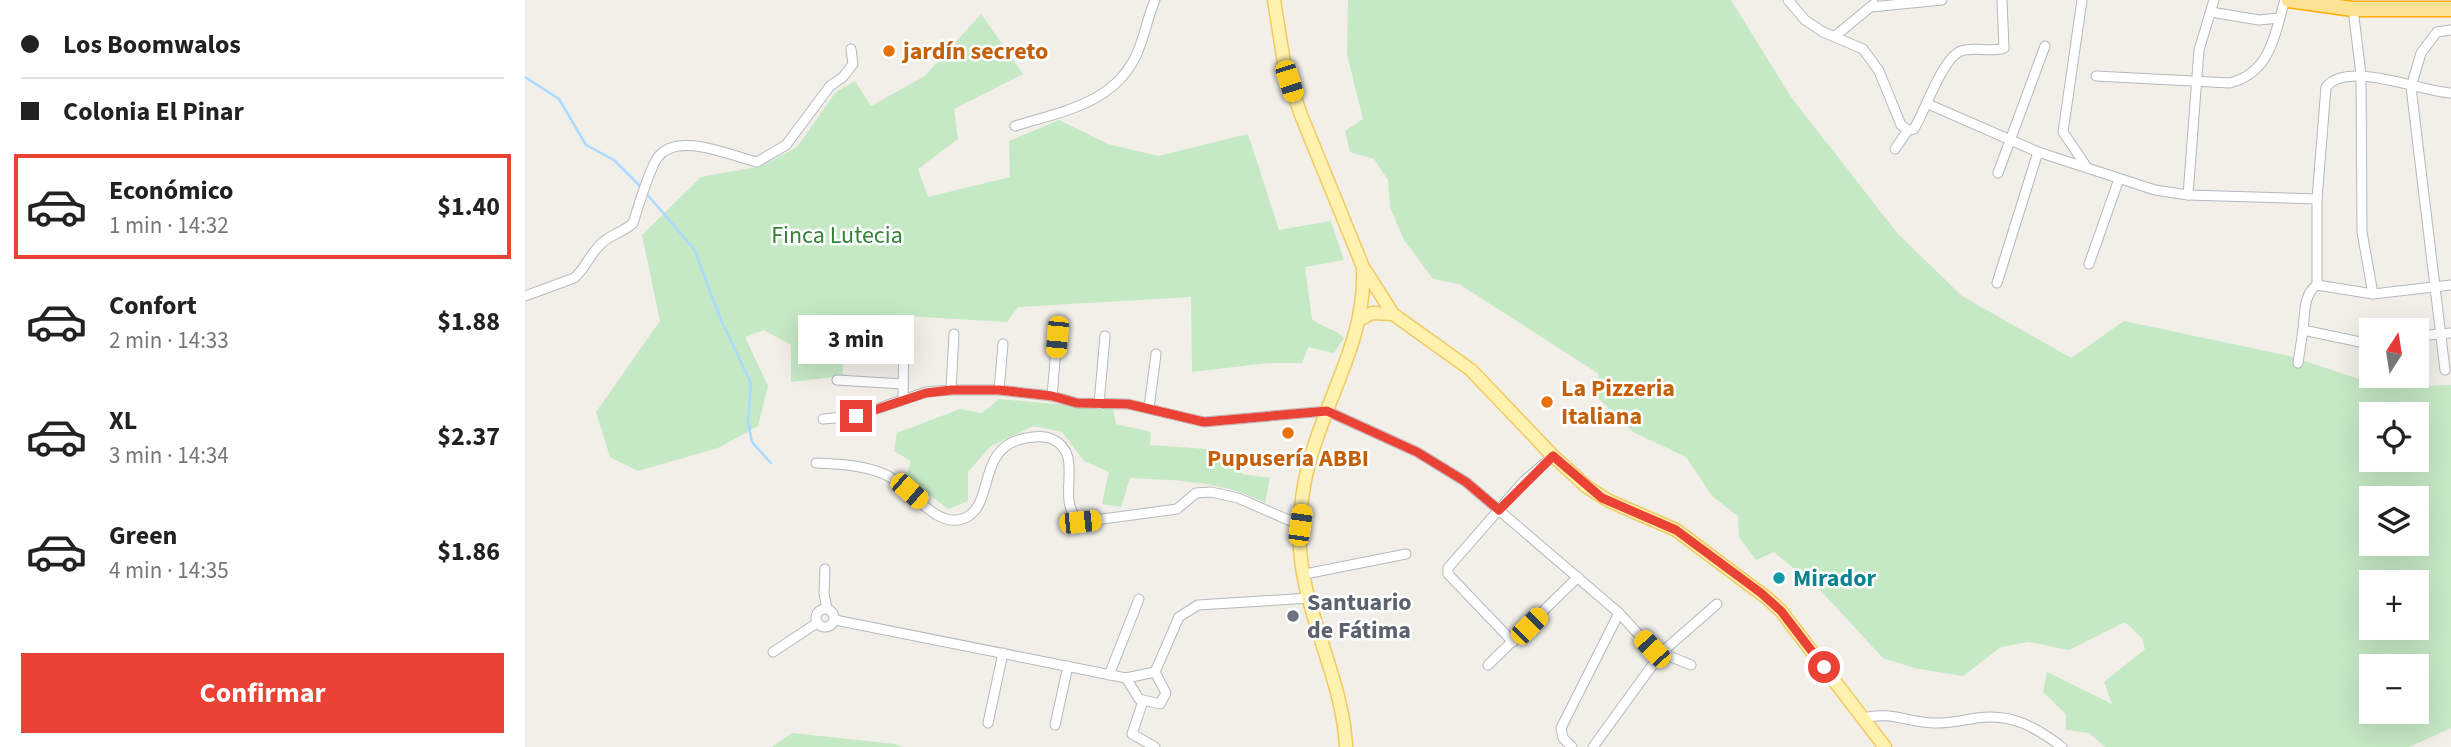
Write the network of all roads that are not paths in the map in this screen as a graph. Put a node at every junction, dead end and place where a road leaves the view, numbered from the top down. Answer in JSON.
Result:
{"nodes":[{"id":1,"x":1155,"y":0,"type":"edge"},
{"id":2,"x":1274,"y":0,"type":"edge"},
{"id":3,"x":1788,"y":0,"type":"edge"},
{"id":4,"x":1942,"y":0,"type":"edge"},
{"id":5,"x":2002,"y":0,"type":"edge"},
{"id":6,"x":2081,"y":0,"type":"edge"},
{"id":7,"x":2214,"y":0,"type":"edge"},
{"id":8,"x":2287,"y":0,"type":"edge"},
{"id":9,"x":1875,"y":3,"type":"edge"},
{"id":10,"x":2353,"y":9,"type":"junction"},
{"id":11,"x":2451,"y":9,"type":"edge"},
{"id":12,"x":2211,"y":12,"type":"junction"},
{"id":13,"x":2279,"y":18,"type":"junction"},
{"id":14,"x":2451,"y":30,"type":"edge"},
{"id":15,"x":1835,"y":36,"type":"junction"},
{"id":16,"x":2045,"y":46,"type":"dead end"},
{"id":17,"x":851,"y":49,"type":"dead end"},
{"id":18,"x":2361,"y":74,"type":"junction"},
{"id":19,"x":2096,"y":76,"type":"dead end"},
{"id":20,"x":2197,"y":82,"type":"junction"},
{"id":21,"x":2411,"y":87,"type":"junction"},
{"id":22,"x":2451,"y":93,"type":"edge"},
{"id":23,"x":1928,"y":104,"type":"junction"},
{"id":24,"x":1015,"y":126,"type":"dead end"},
{"id":25,"x":1908,"y":130,"type":"junction"},
{"id":26,"x":2010,"y":141,"type":"junction"},
{"id":27,"x":1895,"y":149,"type":"dead end"},
{"id":28,"x":2038,"y":152,"type":"junction"},
{"id":29,"x":2087,"y":167,"type":"junction"},
{"id":30,"x":1998,"y":173,"type":"dead end"},
{"id":31,"x":2119,"y":179,"type":"junction"},
{"id":32,"x":2187,"y":195,"type":"junction"},
{"id":33,"x":2317,"y":199,"type":"junction"},
{"id":34,"x":2089,"y":264,"type":"dead end"},
{"id":35,"x":1363,"y":267,"type":"junction"},
{"id":36,"x":1997,"y":283,"type":"dead end"},
{"id":37,"x":2317,"y":285,"type":"junction"},
{"id":38,"x":2451,"y":285,"type":"edge"},
{"id":39,"x":2435,"y":286,"type":"junction"},
{"id":40,"x":2373,"y":294,"type":"junction"},
{"id":41,"x":525,"y":296,"type":"edge"},
{"id":42,"x":1393,"y":314,"type":"junction"},
{"id":43,"x":1359,"y":320,"type":"junction"},
{"id":44,"x":904,"y":330,"type":"dead end"},
{"id":45,"x":2302,"y":330,"type":"junction"},
{"id":46,"x":2451,"y":332,"type":"edge"},
{"id":47,"x":954,"y":334,"type":"dead end"},
{"id":48,"x":2439,"y":334,"type":"junction"},
{"id":49,"x":2429,"y":335,"type":"edge"},
{"id":50,"x":1105,"y":336,"type":"dead end"},
{"id":51,"x":1057,"y":337,"type":"dead end"},
{"id":52,"x":2359,"y":342,"type":"edge"},
{"id":53,"x":1003,"y":344,"type":"dead end"},
{"id":54,"x":1156,"y":354,"type":"dead end"},
{"id":55,"x":2298,"y":363,"type":"dead end"},
{"id":56,"x":2445,"y":370,"type":"dead end"},
{"id":57,"x":837,"y":380,"type":"dead end"},
{"id":58,"x":903,"y":384,"type":"junction"},
{"id":59,"x":951,"y":390,"type":"junction"},
{"id":60,"x":999,"y":390,"type":"junction"},
{"id":61,"x":1052,"y":396,"type":"junction"},
{"id":62,"x":903,"y":399,"type":"junction"},
{"id":63,"x":1099,"y":404,"type":"junction"},
{"id":64,"x":1149,"y":408,"type":"junction"},
{"id":65,"x":1327,"y":411,"type":"junction"},
{"id":66,"x":823,"y":419,"type":"dead end"},
{"id":67,"x":1553,"y":456,"type":"junction"},
{"id":68,"x":816,"y":463,"type":"dead end"},
{"id":69,"x":1499,"y":510,"type":"junction"},
{"id":70,"x":1300,"y":525,"type":"junction"},
{"id":71,"x":1406,"y":554,"type":"dead end"},
{"id":72,"x":825,"y":569,"type":"dead end"},
{"id":73,"x":1305,"y":574,"type":"junction"},
{"id":74,"x":1578,"y":577,"type":"junction"},
{"id":75,"x":1310,"y":598,"type":"junction"},
{"id":76,"x":1139,"y":600,"type":"dead end"},
{"id":77,"x":1717,"y":604,"type":"dead end"},
{"id":78,"x":827,"y":609,"type":"junction"},
{"id":79,"x":1619,"y":613,"type":"junction"},
{"id":80,"x":835,"y":620,"type":"junction"},
{"id":81,"x":817,"y":623,"type":"junction"},
{"id":82,"x":1513,"y":642,"type":"junction"},
{"id":83,"x":773,"y":652,"type":"dead end"},
{"id":84,"x":1661,"y":652,"type":"junction"},
{"id":85,"x":1003,"y":653,"type":"junction"},
{"id":86,"x":1488,"y":665,"type":"dead end"},
{"id":87,"x":1068,"y":666,"type":"junction"},
{"id":88,"x":1691,"y":666,"type":"dead end"},
{"id":89,"x":1156,"y":672,"type":"junction"},
{"id":90,"x":1109,"y":675,"type":"junction"},
{"id":91,"x":1126,"y":678,"type":"junction"},
{"id":92,"x":1143,"y":701,"type":"junction"},
{"id":93,"x":1863,"y":718,"type":"junction"},
{"id":94,"x":988,"y":723,"type":"dead end"},
{"id":95,"x":1055,"y":725,"type":"dead end"},
{"id":96,"x":1155,"y":747,"type":"edge"},
{"id":97,"x":1346,"y":747,"type":"edge"},
{"id":98,"x":1572,"y":747,"type":"edge"},
{"id":99,"x":1593,"y":747,"type":"edge"},
{"id":100,"x":1885,"y":747,"type":"edge"},
{"id":101,"x":2062,"y":747,"type":"edge"}],
"edges":[{"from":1,"to":24,"type":"street"},
{"from":2,"to":35,"type":"main road"},
{"from":3,"to":15,"type":"street"},
{"from":4,"to":9,"type":"street"},
{"from":5,"to":23,"type":"street"},
{"from":6,"to":29,"type":"street"},
{"from":7,"to":12,"type":"street"},
{"from":8,"to":10,"type":"highway"},
{"from":8,"to":13,"type":"street"},
{"from":9,"to":15,"type":"street"},
{"from":10,"to":11,"type":"highway"},
{"from":10,"to":18,"type":"street"},
{"from":12,"to":13,"type":"street"},
{"from":12,"to":20,"type":"street"},
{"from":13,"to":20,"type":"street"},
{"from":14,"to":21,"type":"street"},
{"from":15,"to":25,"type":"street"},
{"from":16,"to":26,"type":"street"},
{"from":17,"to":41,"type":"street"},
{"from":18,"to":21,"type":"street"},
{"from":18,"to":33,"type":"street"},
{"from":18,"to":40,"type":"street"},
{"from":19,"to":20,"type":"street"},
{"from":20,"to":32,"type":"street"},
{"from":21,"to":22,"type":"street"},
{"from":21,"to":39,"type":"street"},
{"from":23,"to":25,"type":"street"},
{"from":23,"to":26,"type":"street"},
{"from":25,"to":27,"type":"street"},
{"from":26,"to":28,"type":"street"},
{"from":26,"to":30,"type":"street"},
{"from":28,"to":29,"type":"street"},
{"from":28,"to":36,"type":"street"},
{"from":29,"to":31,"type":"street"},
{"from":31,"to":32,"type":"street"},
{"from":31,"to":34,"type":"street"},
{"from":32,"to":33,"type":"street"},
{"from":33,"to":37,"type":"street"},
{"from":35,"to":42,"type":"main road"},
{"from":35,"to":43,"type":"main road"},
{"from":37,"to":40,"type":"street"},
{"from":37,"to":45,"type":"street"},
{"from":38,"to":39,"type":"street"},
{"from":39,"to":40,"type":"street"},
{"from":39,"to":48,"type":"street"},
{"from":42,"to":43,"type":"main road"},
{"from":42,"to":67,"type":"main road"},
{"from":43,"to":65,"type":"main road"},
{"from":44,"to":58,"type":"street"},
{"from":45,"to":52,"type":"street"},
{"from":45,"to":55,"type":"street"},
{"from":46,"to":48,"type":"street"},
{"from":47,"to":59,"type":"street"},
{"from":48,"to":49,"type":"street"},
{"from":48,"to":56,"type":"street"},
{"from":50,"to":63,"type":"street"},
{"from":51,"to":61,"type":"street"},
{"from":53,"to":60,"type":"street"},
{"from":54,"to":64,"type":"street"},
{"from":57,"to":58,"type":"street"},
{"from":58,"to":62,"type":"street"},
{"from":59,"to":60,"type":"street"},
{"from":59,"to":62,"type":"street"},
{"from":60,"to":61,"type":"street"},
{"from":61,"to":63,"type":"street"},
{"from":62,"to":66,"type":"street"},
{"from":63,"to":64,"type":"street"},
{"from":64,"to":65,"type":"street"},
{"from":65,"to":69,"type":"street"},
{"from":65,"to":70,"type":"main road"},
{"from":67,"to":69,"type":"street"},
{"from":67,"to":93,"type":"main road"},
{"from":68,"to":70,"type":"street"},
{"from":69,"to":74,"type":"street"},
{"from":69,"to":82,"type":"street"},
{"from":70,"to":73,"type":"main road"},
{"from":71,"to":73,"type":"street"},
{"from":72,"to":78,"type":"street"},
{"from":73,"to":75,"type":"main road"},
{"from":74,"to":79,"type":"street"},
{"from":74,"to":82,"type":"street"},
{"from":75,"to":89,"type":"street"},
{"from":75,"to":97,"type":"main road"},
{"from":76,"to":90,"type":"street"},
{"from":77,"to":84,"type":"street"},
{"from":78,"to":80,"type":"street"},
{"from":78,"to":81,"type":"street"},
{"from":79,"to":84,"type":"street"},
{"from":79,"to":98,"type":"street"},
{"from":80,"to":81,"type":"street"},
{"from":80,"to":85,"type":"street"},
{"from":81,"to":83,"type":"street"},
{"from":82,"to":86,"type":"street"},
{"from":84,"to":88,"type":"street"},
{"from":84,"to":99,"type":"street"},
{"from":85,"to":87,"type":"street"},
{"from":85,"to":94,"type":"street"},
{"from":87,"to":90,"type":"street"},
{"from":87,"to":95,"type":"street"},
{"from":89,"to":91,"type":"street"},
{"from":89,"to":92,"type":"street"},
{"from":90,"to":91,"type":"street"},
{"from":91,"to":92,"type":"street"},
{"from":92,"to":96,"type":"street"},
{"from":93,"to":100,"type":"main road"},
{"from":93,"to":101,"type":"street"}]}
